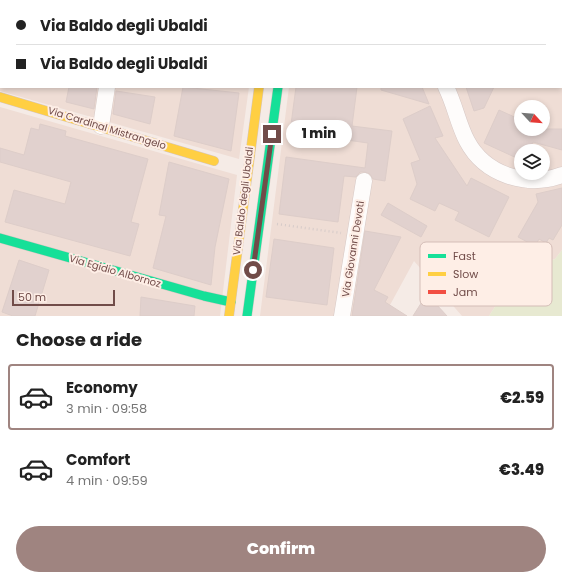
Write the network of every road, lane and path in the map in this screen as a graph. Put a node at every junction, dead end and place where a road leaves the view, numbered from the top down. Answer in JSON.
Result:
{"nodes":[{"id":1,"x":107,"y":88,"type":"edge"},
{"id":2,"x":258,"y":88,"type":"edge"},
{"id":3,"x":278,"y":88,"type":"edge"},
{"id":4,"x":446,"y":88,"type":"edge"},
{"id":5,"x":0,"y":97,"type":"edge"},
{"id":6,"x":101,"y":126,"type":"junction"},
{"id":7,"x":214,"y":161,"type":"dead end"},
{"id":8,"x":562,"y":174,"type":"edge"},
{"id":9,"x":364,"y":181,"type":"dead end"},
{"id":10,"x":260,"y":222,"type":"junction"},
{"id":11,"x":355,"y":235,"type":"junction"},
{"id":12,"x":0,"y":238,"type":"edge"},
{"id":13,"x":231,"y":302,"type":"junction"},
{"id":14,"x":230,"y":316,"type":"edge"},
{"id":15,"x":247,"y":316,"type":"edge"},
{"id":16,"x":342,"y":316,"type":"edge"}],
"edges":[{"from":1,"to":6,"type":"street"},
{"from":2,"to":13,"type":"main road","name":"Via Baldo degli Ubaldi"},
{"from":3,"to":10,"type":"main road","name":"Via Baldo degli Ubaldi"},
{"from":4,"to":8,"type":"street"},
{"from":5,"to":6,"type":"main road","name":"Via Cardinal Mistrangelo"},
{"from":6,"to":7,"type":"main road","name":"Via Cardinal Mistrangelo"},
{"from":9,"to":11,"type":"street","name":"Via Giovanni Devoti"},
{"from":10,"to":11,"type":"path"},
{"from":10,"to":15,"type":"main road","name":"Via Baldo degli Ubaldi"},
{"from":11,"to":16,"type":"street","name":"Via Giovanni Devoti"},
{"from":12,"to":13,"type":"main road","name":"Via Egidio Albornoz"},
{"from":13,"to":14,"type":"main road","name":"Via Baldo degli Ubaldi"}]}
